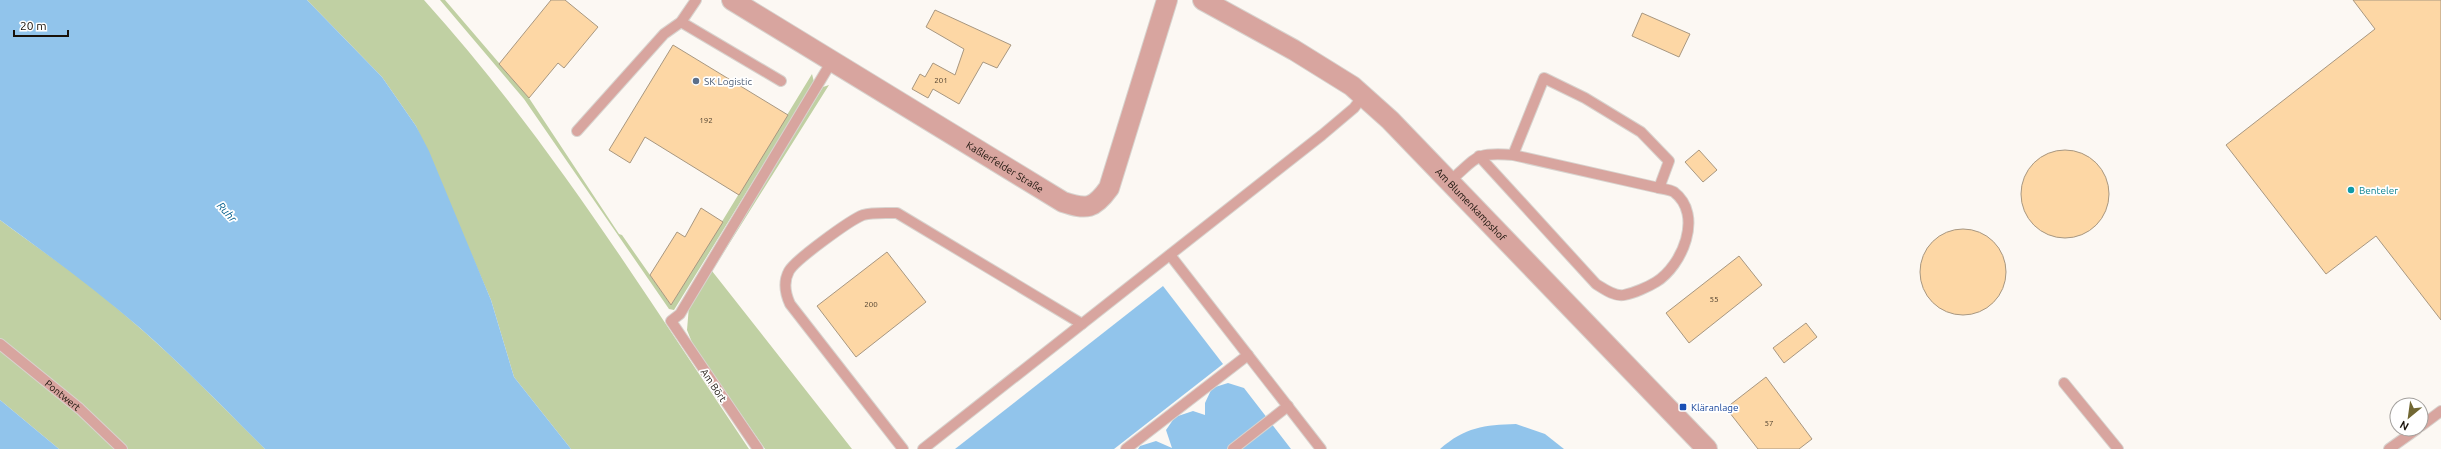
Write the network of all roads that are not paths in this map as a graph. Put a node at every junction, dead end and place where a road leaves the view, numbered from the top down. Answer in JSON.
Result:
{"nodes":[{"id":1,"x":696,"y":0,"type":"edge"},
{"id":2,"x":732,"y":0,"type":"edge"},
{"id":3,"x":1167,"y":0,"type":"edge"},
{"id":4,"x":1203,"y":0,"type":"edge"},
{"id":5,"x":682,"y":22,"type":"junction"},
{"id":6,"x":832,"y":61,"type":"junction"},
{"id":7,"x":781,"y":81,"type":"dead end"},
{"id":8,"x":1364,"y":96,"type":"junction"},
{"id":9,"x":577,"y":131,"type":"dead end"},
{"id":10,"x":1479,"y":156,"type":"junction"},
{"id":11,"x":1513,"y":156,"type":"junction"},
{"id":12,"x":1450,"y":181,"type":"junction"},
{"id":13,"x":1659,"y":188,"type":"junction"},
{"id":14,"x":1170,"y":255,"type":"junction"},
{"id":15,"x":1082,"y":324,"type":"junction"},
{"id":16,"x":0,"y":344,"type":"edge"},
{"id":17,"x":1248,"y":355,"type":"junction"},
{"id":18,"x":2064,"y":383,"type":"dead end"},
{"id":19,"x":1288,"y":406,"type":"junction"},
{"id":20,"x":2441,"y":411,"type":"edge"},
{"id":21,"x":2429,"y":420,"type":"edge"},
{"id":22,"x":2405,"y":437,"type":"edge"},
{"id":23,"x":122,"y":449,"type":"edge"},
{"id":24,"x":758,"y":449,"type":"edge"},
{"id":25,"x":903,"y":449,"type":"edge"},
{"id":26,"x":924,"y":449,"type":"edge"},
{"id":27,"x":1126,"y":449,"type":"edge"},
{"id":28,"x":1233,"y":449,"type":"edge"},
{"id":29,"x":1321,"y":449,"type":"edge"},
{"id":30,"x":1708,"y":449,"type":"edge"},
{"id":31,"x":2118,"y":449,"type":"edge"},
{"id":32,"x":2389,"y":449,"type":"edge"}],
"edges":[{"from":1,"to":5,"type":"lane"},
{"from":2,"to":6,"type":"street","name":"Kaßlerfelder Straße"},
{"from":3,"to":6,"type":"street","name":"Kaßlerfelder Straße"},
{"from":4,"to":8,"type":"street","name":"Am Blumenkampshof"},
{"from":5,"to":7,"type":"lane"},
{"from":5,"to":9,"type":"lane"},
{"from":6,"to":24,"type":"lane","name":"Am Bört"},
{"from":8,"to":12,"type":"street","name":"Am Blumenkampshof"},
{"from":8,"to":14,"type":"lane"},
{"from":10,"to":11,"type":"lane"},
{"from":10,"to":12,"type":"lane"},
{"from":10,"to":13,"type":"lane"},
{"from":11,"to":13,"type":"lane"},
{"from":11,"to":13,"type":"lane"},
{"from":12,"to":30,"type":"street","name":"Am Blumenkampshof"},
{"from":14,"to":15,"type":"lane"},
{"from":14,"to":17,"type":"lane"},
{"from":15,"to":25,"type":"lane"},
{"from":15,"to":26,"type":"lane"},
{"from":16,"to":23,"type":"lane","name":"Pontwert"},
{"from":17,"to":19,"type":"lane"},
{"from":17,"to":27,"type":"lane"},
{"from":18,"to":31,"type":"lane"},
{"from":19,"to":28,"type":"lane"},
{"from":19,"to":29,"type":"lane"},
{"from":20,"to":21,"type":"lane"},
{"from":22,"to":32,"type":"lane"}]}
